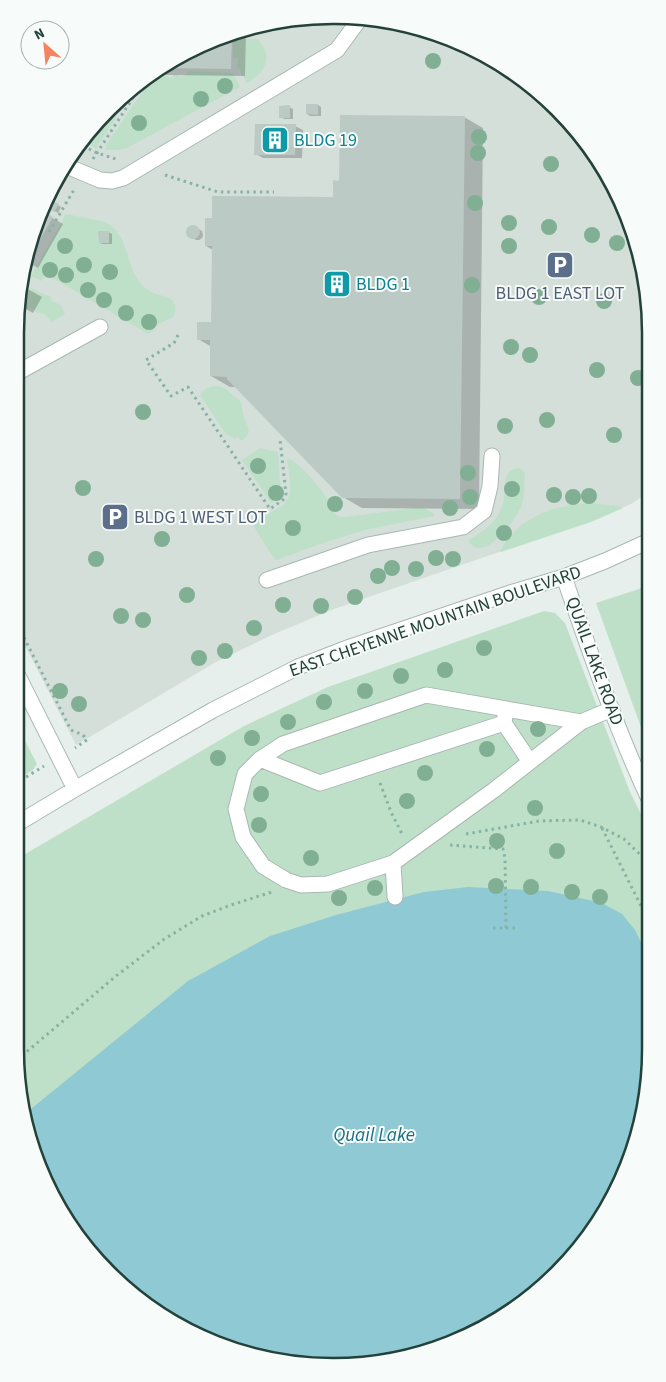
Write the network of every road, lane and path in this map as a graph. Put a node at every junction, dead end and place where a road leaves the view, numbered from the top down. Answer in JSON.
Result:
{"nodes":[{"id":1,"x":356,"y":24,"type":"edge"},
{"id":2,"x":174,"y":68,"type":"dead end"},
{"id":3,"x":170,"y":70,"type":"edge"},
{"id":4,"x":86,"y":147,"type":"edge"},
{"id":5,"x":141,"y":167,"type":"junction"},
{"id":6,"x":71,"y":168,"type":"edge"},
{"id":7,"x":274,"y":192,"type":"dead end"},
{"id":8,"x":100,"y":328,"type":"dead end"},
{"id":9,"x":178,"y":335,"type":"dead end"},
{"id":10,"x":24,"y":369,"type":"edge"},
{"id":11,"x":280,"y":439,"type":"dead end"},
{"id":12,"x":492,"y":456,"type":"dead end"},
{"id":13,"x":642,"y":544,"type":"edge"},
{"id":14,"x":564,"y":577,"type":"junction"},
{"id":15,"x":267,"y":580,"type":"dead end"},
{"id":16,"x":24,"y":638,"type":"edge"},
{"id":17,"x":24,"y":688,"type":"edge"},
{"id":18,"x":612,"y":709,"type":"junction"},
{"id":19,"x":505,"y":716,"type":"junction"},
{"id":20,"x":581,"y":722,"type":"junction"},
{"id":21,"x":87,"y":740,"type":"dead end"},
{"id":22,"x":260,"y":759,"type":"junction"},
{"id":23,"x":530,"y":762,"type":"junction"},
{"id":24,"x":379,"y":781,"type":"dead end"},
{"id":25,"x":642,"y":784,"type":"edge"},
{"id":26,"x":75,"y":789,"type":"junction"},
{"id":27,"x":24,"y":820,"type":"edge"},
{"id":28,"x":602,"y":827,"type":"junction"},
{"id":29,"x":458,"y":836,"type":"dead end"},
{"id":30,"x":503,"y":849,"type":"dead end"},
{"id":31,"x":410,"y":851,"type":"junction"},
{"id":32,"x":642,"y":856,"type":"edge"},
{"id":33,"x":393,"y":863,"type":"junction"},
{"id":34,"x":301,"y":885,"type":"junction"},
{"id":35,"x":395,"y":897,"type":"dead end"},
{"id":36,"x":642,"y":910,"type":"edge"},
{"id":37,"x":494,"y":928,"type":"dead end"},
{"id":38,"x":506,"y":928,"type":"junction"},
{"id":39,"x":519,"y":928,"type":"dead end"},
{"id":40,"x":24,"y":1054,"type":"edge"}],
"edges":[{"from":1,"to":5,"type":"street"},
{"from":2,"to":3,"type":"path"},
{"from":4,"to":5,"type":"path"},
{"from":5,"to":6,"type":"street"},
{"from":5,"to":7,"type":"path"},
{"from":8,"to":10,"type":"street"},
{"from":9,"to":11,"type":"path"},
{"from":12,"to":15,"type":"street"},
{"from":13,"to":14,"type":"street","name":"EAST CHEYENNE MOUNTAIN BOULEVARD"},
{"from":14,"to":18,"type":"street","name":"QUAIL LAKE ROAD"},
{"from":14,"to":26,"type":"street","name":"EAST CHEYENNE MOUNTAIN BOULEVARD"},
{"from":16,"to":21,"type":"path"},
{"from":17,"to":26,"type":"street"},
{"from":18,"to":20,"type":"street"},
{"from":18,"to":25,"type":"street","name":"QUAIL LAKE ROAD"},
{"from":19,"to":20,"type":"street"},
{"from":19,"to":22,"type":"street"},
{"from":19,"to":22,"type":"street"},
{"from":19,"to":23,"type":"street"},
{"from":20,"to":23,"type":"street"},
{"from":22,"to":34,"type":"street"},
{"from":23,"to":31,"type":"street"},
{"from":24,"to":31,"type":"path"},
{"from":26,"to":27,"type":"street","name":"EAST CHEYENNE MOUNTAIN BOULEVARD"},
{"from":28,"to":29,"type":"path"},
{"from":28,"to":32,"type":"path"},
{"from":28,"to":36,"type":"path"},
{"from":30,"to":38,"type":"path"},
{"from":31,"to":33,"type":"street"},
{"from":33,"to":34,"type":"street"},
{"from":33,"to":35,"type":"street"},
{"from":34,"to":40,"type":"path"},
{"from":37,"to":38,"type":"path"},
{"from":38,"to":39,"type":"path"}]}
